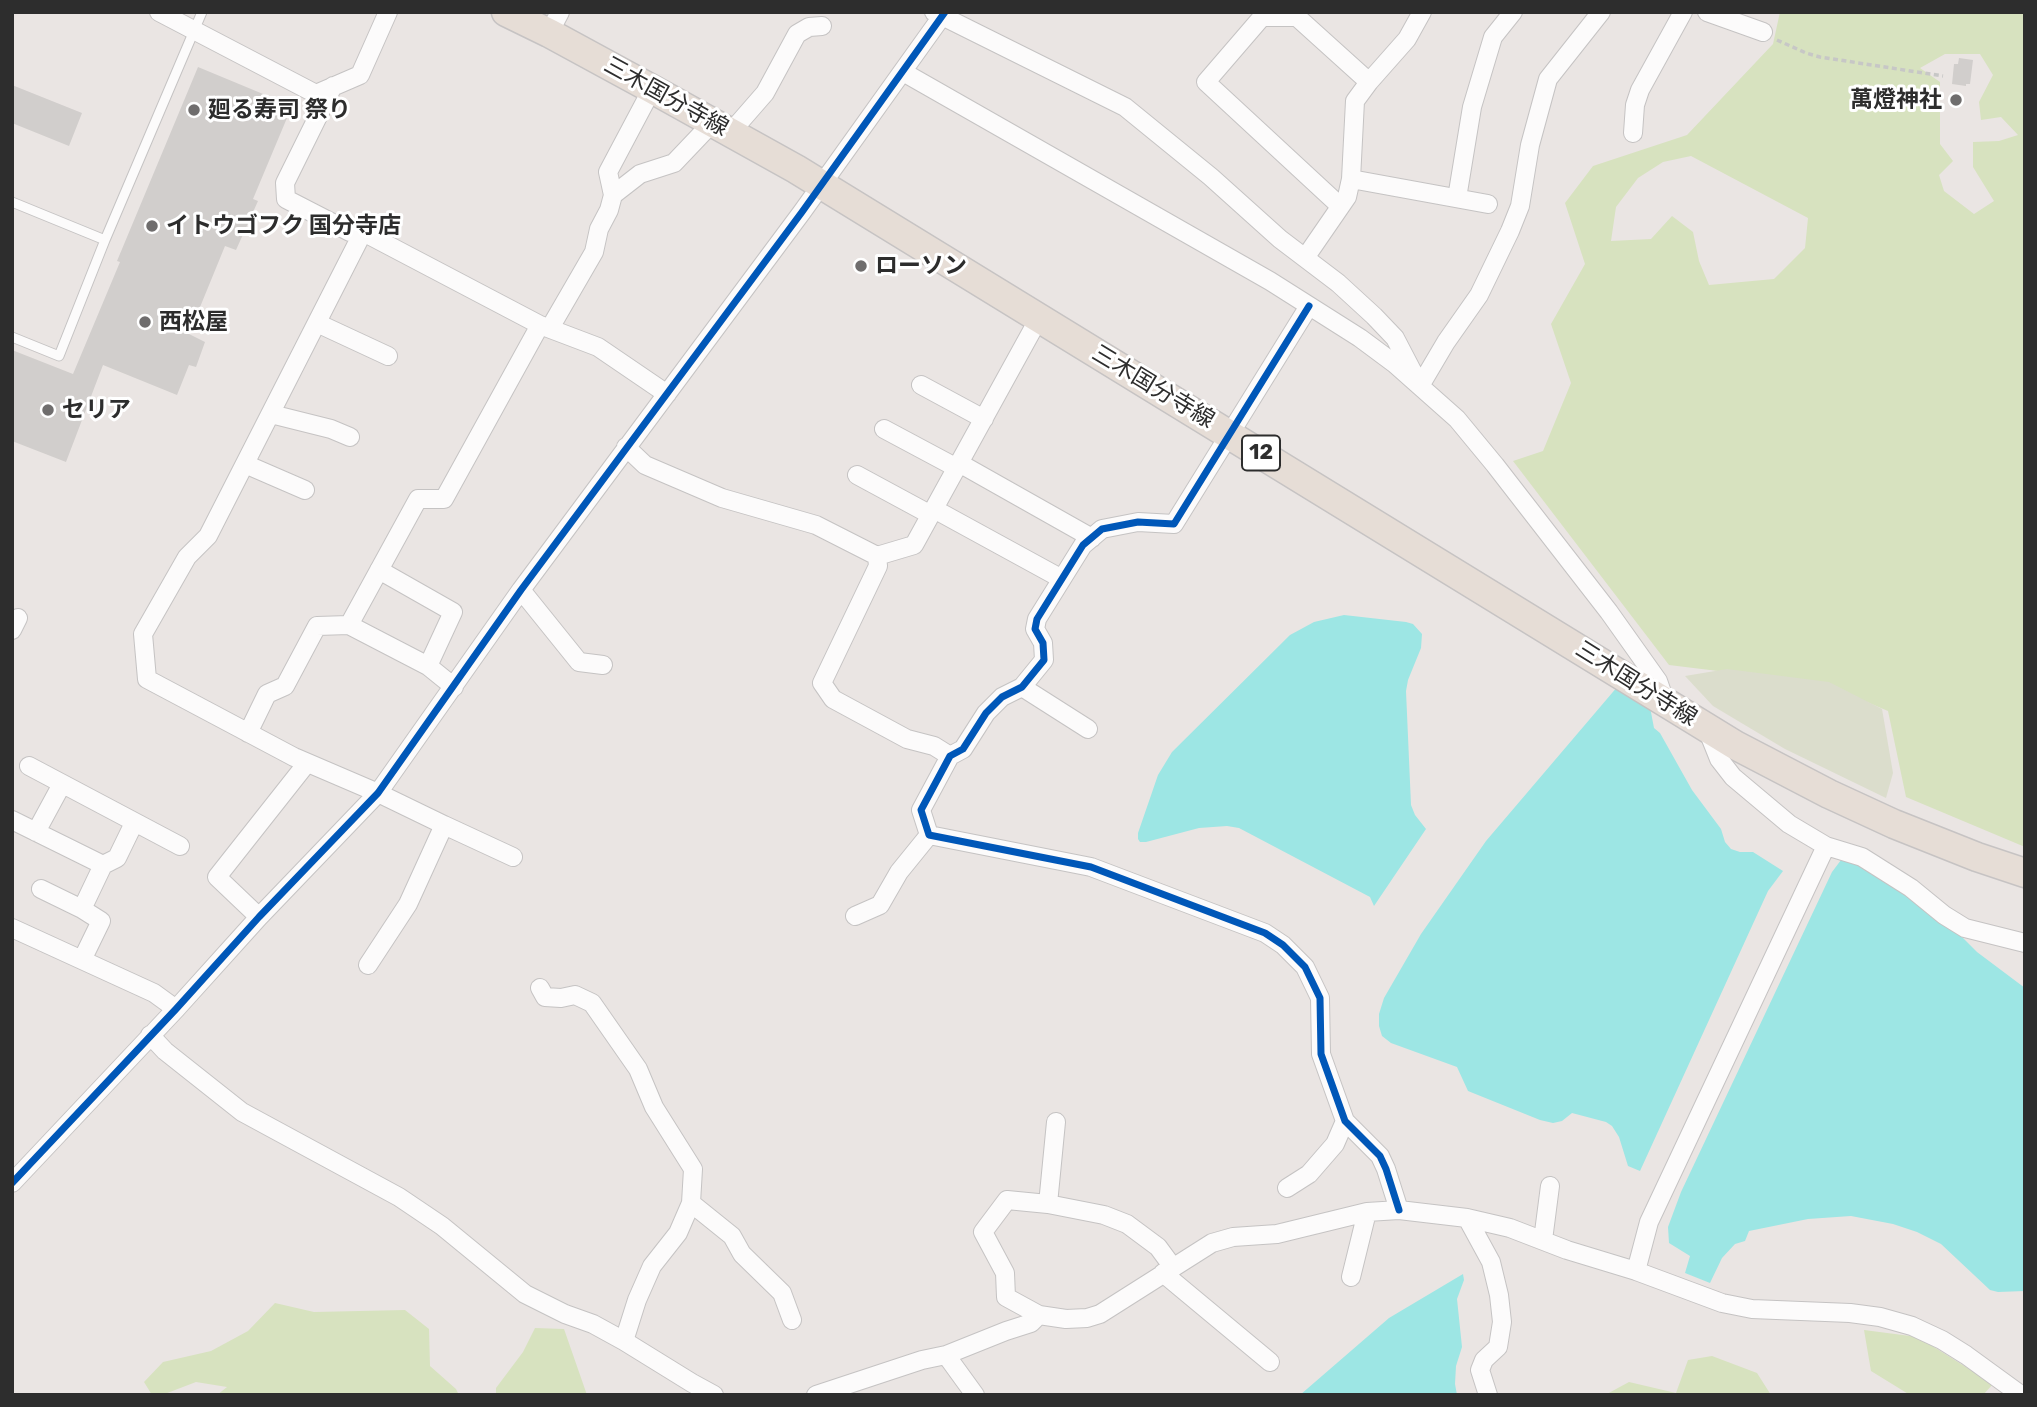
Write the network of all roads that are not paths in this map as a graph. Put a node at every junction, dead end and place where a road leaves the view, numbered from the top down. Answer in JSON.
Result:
{"nodes":[{"id":1,"x":159,"y":12,"type":"edge"},
{"id":2,"x":388,"y":12,"type":"edge"},
{"id":3,"x":506,"y":12,"type":"edge"},
{"id":4,"x":1422,"y":12,"type":"edge"},
{"id":5,"x":1513,"y":12,"type":"edge"},
{"id":6,"x":1601,"y":12,"type":"edge"},
{"id":7,"x":1683,"y":12,"type":"edge"},
{"id":8,"x":1707,"y":12,"type":"edge"},
{"id":9,"x":940,"y":14,"type":"edge"},
{"id":10,"x":199,"y":21,"type":"edge"},
{"id":11,"x":554,"y":23,"type":"edge"},
{"id":12,"x":822,"y":26,"type":"dead end"},
{"id":13,"x":1763,"y":33,"type":"road end"},
{"id":14,"x":903,"y":72,"type":"junction"},
{"id":15,"x":1369,"y":82,"type":"junction"},
{"id":16,"x":333,"y":86,"type":"junction"},
{"id":17,"x":652,"y":89,"type":"junction"},
{"id":18,"x":722,"y":127,"type":"junction"},
{"id":19,"x":1633,"y":133,"type":"dead end"},
{"id":20,"x":1351,"y":179,"type":"junction"},
{"id":21,"x":821,"y":184,"type":"junction"},
{"id":22,"x":613,"y":195,"type":"junction"},
{"id":23,"x":1457,"y":198,"type":"junction"},
{"id":24,"x":12,"y":202,"type":"edge"},
{"id":25,"x":1488,"y":204,"type":"dead end"},
{"id":26,"x":1340,"y":206,"type":"junction"},
{"id":27,"x":363,"y":232,"type":"junction"},
{"id":28,"x":105,"y":240,"type":"junction"},
{"id":29,"x":1305,"y":258,"type":"junction"},
{"id":30,"x":1309,"y":306,"type":"junction"},
{"id":31,"x":1040,"y":317,"type":"junction"},
{"id":32,"x":317,"y":323,"type":"junction"},
{"id":33,"x":545,"y":326,"type":"junction"},
{"id":34,"x":12,"y":337,"type":"edge"},
{"id":35,"x":387,"y":356,"type":"dead end"},
{"id":36,"x":921,"y":385,"type":"dead end"},
{"id":37,"x":1420,"y":386,"type":"junction"},
{"id":38,"x":667,"y":394,"type":"junction"},
{"id":39,"x":271,"y":414,"type":"junction"},
{"id":40,"x":984,"y":419,"type":"junction"},
{"id":41,"x":884,"y":429,"type":"dead end"},
{"id":42,"x":1230,"y":434,"type":"junction"},
{"id":43,"x":350,"y":437,"type":"dead end"},
{"id":44,"x":626,"y":447,"type":"junction"},
{"id":45,"x":244,"y":464,"type":"junction"},
{"id":46,"x":958,"y":465,"type":"junction"},
{"id":47,"x":857,"y":475,"type":"dead end"},
{"id":48,"x":305,"y":490,"type":"dead end"},
{"id":49,"x":932,"y":512,"type":"junction"},
{"id":50,"x":1092,"y":538,"type":"junction"},
{"id":51,"x":877,"y":556,"type":"junction"},
{"id":52,"x":379,"y":570,"type":"junction"},
{"id":53,"x":1062,"y":579,"type":"junction"},
{"id":54,"x":521,"y":590,"type":"junction"},
{"id":55,"x":349,"y":625,"type":"junction"},
{"id":56,"x":603,"y":665,"type":"dead end"},
{"id":57,"x":428,"y":667,"type":"junction"},
{"id":58,"x":454,"y":687,"type":"junction"},
{"id":59,"x":1022,"y":687,"type":"junction"},
{"id":60,"x":1665,"y":701,"type":"junction"},
{"id":61,"x":1088,"y":729,"type":"dead end"},
{"id":62,"x":1707,"y":729,"type":"junction"},
{"id":63,"x":248,"y":733,"type":"junction"},
{"id":64,"x":950,"y":756,"type":"junction"},
{"id":65,"x":307,"y":763,"type":"junction"},
{"id":66,"x":29,"y":766,"type":"dead end"},
{"id":67,"x":62,"y":784,"type":"junction"},
{"id":68,"x":378,"y":793,"type":"junction"},
{"id":69,"x":12,"y":820,"type":"edge"},
{"id":70,"x":134,"y":822,"type":"junction"},
{"id":71,"x":444,"y":825,"type":"junction"},
{"id":72,"x":36,"y":832,"type":"junction"},
{"id":73,"x":929,"y":835,"type":"junction"},
{"id":74,"x":180,"y":846,"type":"dead end"},
{"id":75,"x":1826,"y":846,"type":"junction"},
{"id":76,"x":513,"y":857,"type":"dead end"},
{"id":77,"x":103,"y":865,"type":"junction"},
{"id":78,"x":2025,"y":873,"type":"edge"},
{"id":79,"x":41,"y":889,"type":"dead end"},
{"id":80,"x":82,"y":909,"type":"junction"},
{"id":81,"x":855,"y":916,"type":"dead end"},
{"id":82,"x":259,"y":917,"type":"junction"},
{"id":83,"x":12,"y":928,"type":"edge"},
{"id":84,"x":2025,"y":943,"type":"edge"},
{"id":85,"x":82,"y":960,"type":"junction"},
{"id":86,"x":368,"y":965,"type":"dead end"},
{"id":87,"x":540,"y":988,"type":"dead end"},
{"id":88,"x":176,"y":1009,"type":"junction"},
{"id":89,"x":150,"y":1035,"type":"junction"},
{"id":90,"x":1345,"y":1121,"type":"junction"},
{"id":91,"x":1056,"y":1122,"type":"dead end"},
{"id":92,"x":12,"y":1183,"type":"edge"},
{"id":93,"x":1550,"y":1186,"type":"dead end"},
{"id":94,"x":1287,"y":1188,"type":"dead end"},
{"id":95,"x":691,"y":1203,"type":"junction"},
{"id":96,"x":1048,"y":1204,"type":"junction"},
{"id":97,"x":1399,"y":1210,"type":"junction"},
{"id":98,"x":1367,"y":1212,"type":"junction"},
{"id":99,"x":1467,"y":1218,"type":"junction"},
{"id":100,"x":1543,"y":1240,"type":"junction"},
{"id":101,"x":1168,"y":1270,"type":"junction"},
{"id":102,"x":1636,"y":1271,"type":"junction"},
{"id":103,"x":1350,"y":1277,"type":"dead end"},
{"id":104,"x":1039,"y":1315,"type":"junction"},
{"id":105,"x":792,"y":1320,"type":"dead end"},
{"id":106,"x":624,"y":1341,"type":"junction"},
{"id":107,"x":946,"y":1354,"type":"junction"},
{"id":108,"x":1270,"y":1362,"type":"dead end"},
{"id":109,"x":714,"y":1395,"type":"edge"},
{"id":110,"x":816,"y":1395,"type":"edge"},
{"id":111,"x":975,"y":1395,"type":"edge"},
{"id":112,"x":1488,"y":1395,"type":"edge"},
{"id":113,"x":2021,"y":1395,"type":"edge"}],
"edges":[{"from":1,"to":10,"type":"street"},
{"from":2,"to":16,"type":"street"},
{"from":3,"to":11,"type":"main road","name":"三木国分寺線","number":"12"},
{"from":4,"to":15,"type":"street"},
{"from":5,"to":23,"type":"street"},
{"from":6,"to":37,"type":"street"},
{"from":7,"to":19,"type":"street"},
{"from":8,"to":13,"type":"street"},
{"from":9,"to":14,"type":"street"},
{"from":9,"to":29,"type":"street"},
{"from":10,"to":16,"type":"street"},
{"from":10,"to":28,"type":"lane"},
{"from":11,"to":17,"type":"main road","name":"三木国分寺線","number":"12"},
{"from":12,"to":18,"type":"street"},
{"from":14,"to":21,"type":"street"},
{"from":14,"to":30,"type":"street"},
{"from":15,"to":20,"type":"street"},
{"from":15,"to":26,"type":"street"},
{"from":16,"to":27,"type":"street"},
{"from":17,"to":18,"type":"main road","name":"三木国分寺線","number":"12"},
{"from":17,"to":22,"type":"street"},
{"from":18,"to":21,"type":"main road","name":"三木国分寺線","number":"12"},
{"from":18,"to":22,"type":"street"},
{"from":20,"to":23,"type":"street"},
{"from":20,"to":26,"type":"street"},
{"from":21,"to":31,"type":"main road","name":"三木国分寺線","number":"12"},
{"from":21,"to":38,"type":"street"},
{"from":22,"to":33,"type":"street"},
{"from":23,"to":25,"type":"street"},
{"from":24,"to":28,"type":"lane"},
{"from":26,"to":29,"type":"street"},
{"from":27,"to":32,"type":"street"},
{"from":27,"to":33,"type":"street"},
{"from":28,"to":34,"type":"lane"},
{"from":29,"to":37,"type":"street"},
{"from":30,"to":37,"type":"street"},
{"from":30,"to":42,"type":"street"},
{"from":31,"to":40,"type":"street"},
{"from":31,"to":42,"type":"main road","name":"三木国分寺線","number":"12"},
{"from":32,"to":35,"type":"street"},
{"from":32,"to":39,"type":"street"},
{"from":33,"to":38,"type":"street"},
{"from":33,"to":52,"type":"street"},
{"from":36,"to":40,"type":"street"},
{"from":37,"to":60,"type":"street"},
{"from":38,"to":44,"type":"street"},
{"from":39,"to":43,"type":"street"},
{"from":39,"to":45,"type":"street"},
{"from":40,"to":46,"type":"street"},
{"from":41,"to":46,"type":"street"},
{"from":42,"to":50,"type":"street"},
{"from":42,"to":60,"type":"main road","name":"三木国分寺線","number":"12"},
{"from":44,"to":51,"type":"street"},
{"from":44,"to":54,"type":"street"},
{"from":45,"to":48,"type":"street"},
{"from":45,"to":63,"type":"street"},
{"from":46,"to":49,"type":"street"},
{"from":46,"to":50,"type":"street"},
{"from":47,"to":49,"type":"street"},
{"from":49,"to":51,"type":"street"},
{"from":49,"to":53,"type":"street"},
{"from":50,"to":53,"type":"street"},
{"from":51,"to":64,"type":"street"},
{"from":52,"to":55,"type":"street"},
{"from":52,"to":57,"type":"street"},
{"from":53,"to":59,"type":"street"},
{"from":54,"to":56,"type":"street"},
{"from":54,"to":58,"type":"street"},
{"from":55,"to":57,"type":"street"},
{"from":55,"to":63,"type":"street"},
{"from":57,"to":58,"type":"street"},
{"from":58,"to":68,"type":"street"},
{"from":59,"to":61,"type":"street"},
{"from":59,"to":64,"type":"street"},
{"from":60,"to":62,"type":"main road","name":"三木国分寺線","number":"12"},
{"from":62,"to":75,"type":"street"},
{"from":62,"to":78,"type":"main road","name":"三木国分寺線","number":"12"},
{"from":63,"to":65,"type":"street"},
{"from":64,"to":73,"type":"street"},
{"from":65,"to":68,"type":"street"},
{"from":65,"to":82,"type":"street"},
{"from":66,"to":67,"type":"street"},
{"from":67,"to":70,"type":"street"},
{"from":67,"to":72,"type":"street"},
{"from":68,"to":71,"type":"street"},
{"from":68,"to":82,"type":"street"},
{"from":69,"to":72,"type":"street"},
{"from":70,"to":74,"type":"street"},
{"from":70,"to":77,"type":"street"},
{"from":71,"to":76,"type":"street"},
{"from":71,"to":86,"type":"street"},
{"from":72,"to":77,"type":"street"},
{"from":73,"to":81,"type":"street"},
{"from":73,"to":90,"type":"street"},
{"from":75,"to":84,"type":"street"},
{"from":75,"to":102,"type":"street"},
{"from":77,"to":80,"type":"street"},
{"from":79,"to":80,"type":"street"},
{"from":80,"to":85,"type":"street"},
{"from":82,"to":88,"type":"street"},
{"from":83,"to":85,"type":"street"},
{"from":85,"to":88,"type":"street"},
{"from":87,"to":95,"type":"street"},
{"from":88,"to":89,"type":"street"},
{"from":89,"to":92,"type":"street"},
{"from":89,"to":106,"type":"street"},
{"from":90,"to":94,"type":"street"},
{"from":90,"to":97,"type":"street"},
{"from":91,"to":96,"type":"street"},
{"from":93,"to":100,"type":"street"},
{"from":95,"to":105,"type":"street"},
{"from":95,"to":106,"type":"street"},
{"from":96,"to":101,"type":"street"},
{"from":96,"to":104,"type":"street"},
{"from":97,"to":98,"type":"street"},
{"from":97,"to":99,"type":"street"},
{"from":98,"to":101,"type":"street"},
{"from":98,"to":103,"type":"street"},
{"from":99,"to":100,"type":"street"},
{"from":99,"to":112,"type":"street"},
{"from":100,"to":102,"type":"street"},
{"from":101,"to":104,"type":"street"},
{"from":101,"to":108,"type":"street"},
{"from":102,"to":113,"type":"street"},
{"from":104,"to":107,"type":"street"},
{"from":106,"to":109,"type":"street"},
{"from":107,"to":110,"type":"street"},
{"from":107,"to":111,"type":"street"}]}
